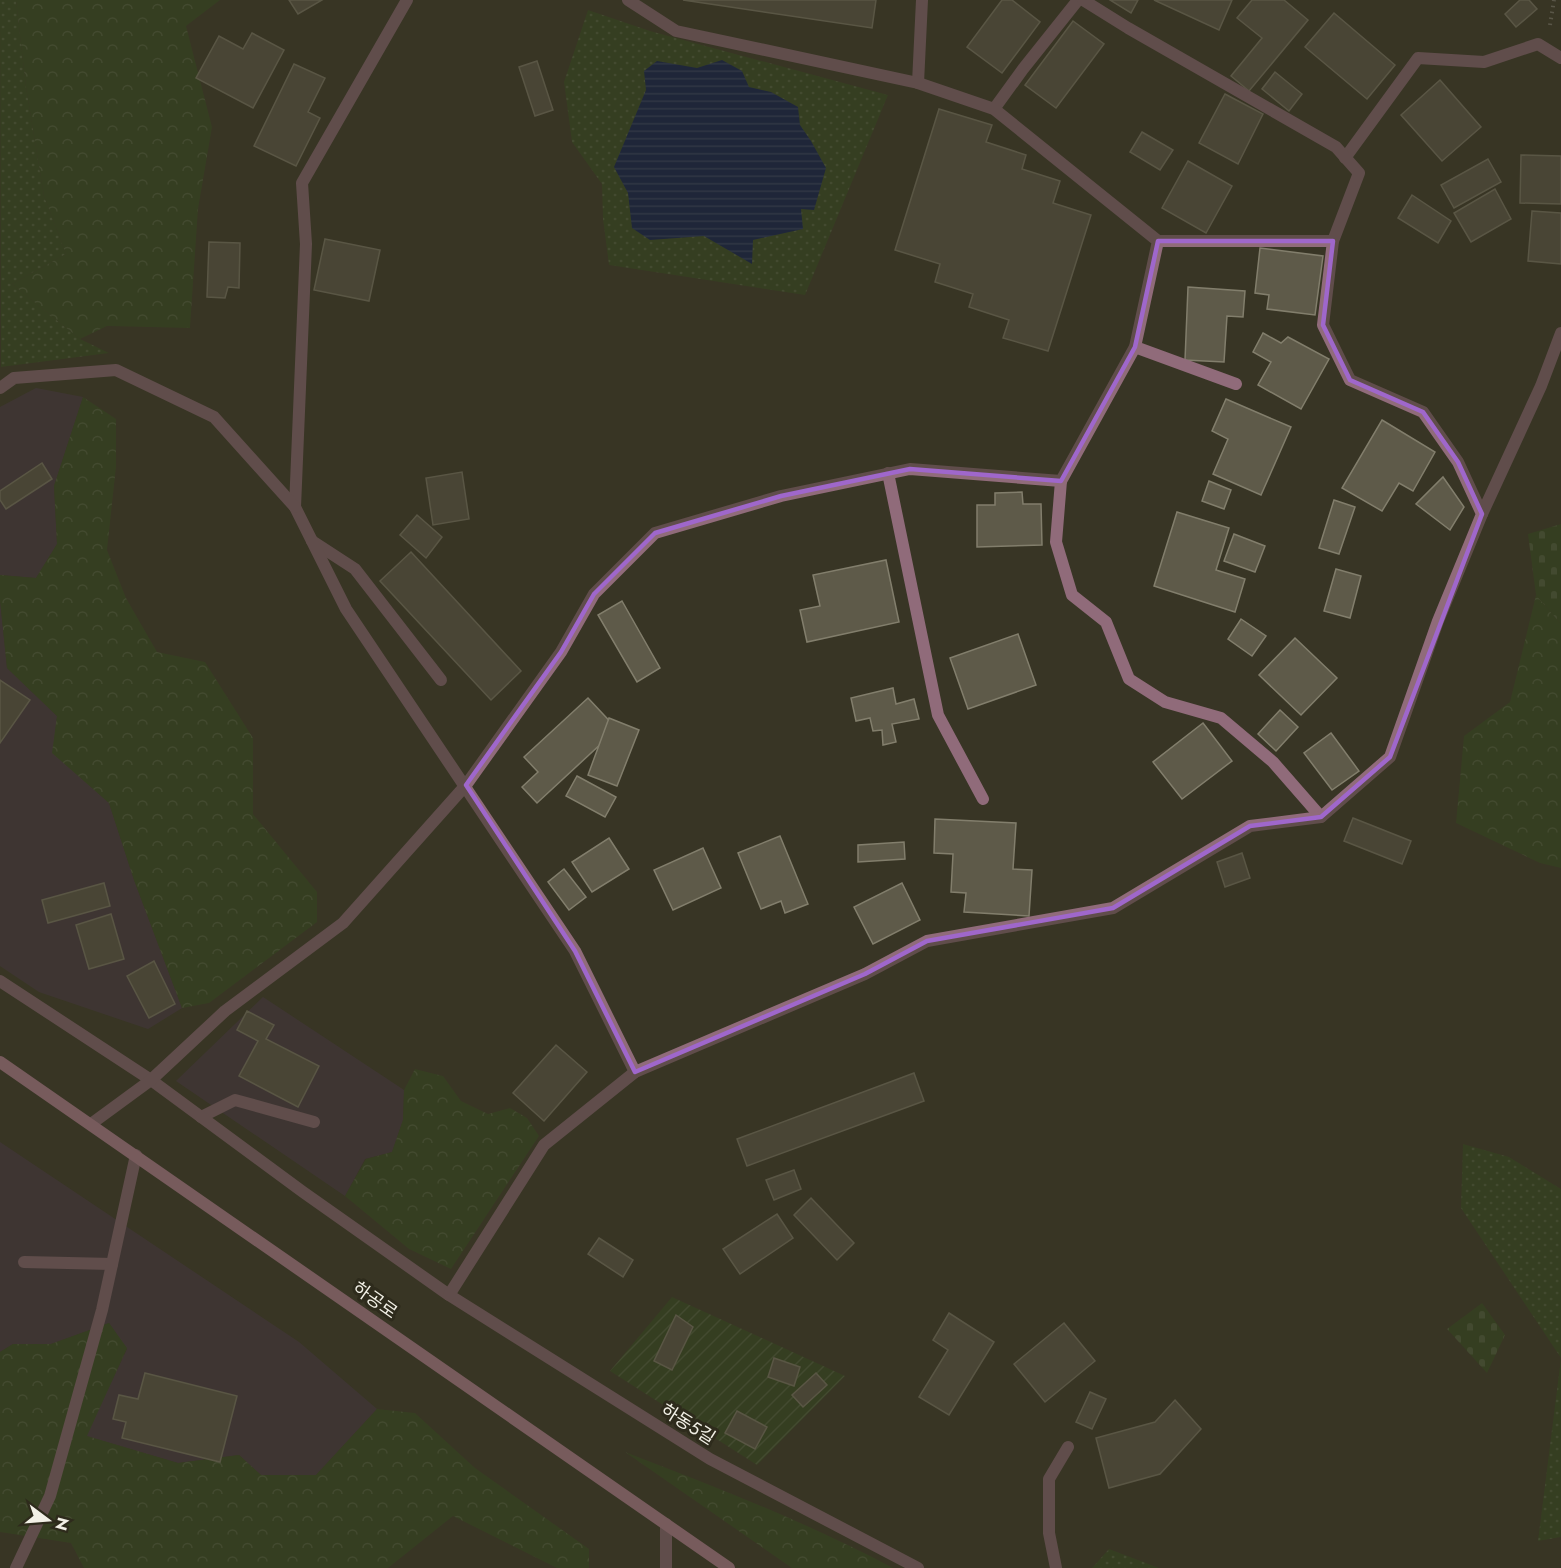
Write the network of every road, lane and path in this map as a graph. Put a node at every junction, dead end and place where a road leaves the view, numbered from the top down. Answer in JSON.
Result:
{"nodes":[{"id":1,"x":407,"y":0,"type":"edge"},
{"id":2,"x":628,"y":0,"type":"edge"},
{"id":3,"x":922,"y":0,"type":"edge"},
{"id":4,"x":1078,"y":0,"type":"edge"},
{"id":5,"x":1083,"y":0,"type":"edge"},
{"id":6,"x":1561,"y":58,"type":"edge"},
{"id":7,"x":918,"y":83,"type":"junction"},
{"id":8,"x":994,"y":109,"type":"junction"},
{"id":9,"x":1345,"y":158,"type":"junction"},
{"id":10,"x":1158,"y":241,"type":"junction"},
{"id":11,"x":1333,"y":241,"type":"junction"},
{"id":12,"x":1561,"y":333,"type":"edge"},
{"id":13,"x":1135,"y":347,"type":"junction"},
{"id":14,"x":1236,"y":384,"type":"dead end"},
{"id":15,"x":0,"y":388,"type":"edge"},
{"id":16,"x":888,"y":473,"type":"junction"},
{"id":17,"x":1061,"y":481,"type":"junction"},
{"id":18,"x":295,"y":507,"type":"junction"},
{"id":19,"x":1482,"y":514,"type":"junction"},
{"id":20,"x":312,"y":541,"type":"junction"},
{"id":21,"x":441,"y":680,"type":"dead end"},
{"id":22,"x":466,"y":785,"type":"junction"},
{"id":23,"x":983,"y":799,"type":"dead end"},
{"id":24,"x":1321,"y":817,"type":"junction"},
{"id":25,"x":0,"y":981,"type":"edge"},
{"id":26,"x":0,"y":1062,"type":"edge"},
{"id":27,"x":635,"y":1072,"type":"junction"},
{"id":28,"x":151,"y":1080,"type":"junction"},
{"id":29,"x":201,"y":1117,"type":"junction"},
{"id":30,"x":314,"y":1122,"type":"dead end"},
{"id":31,"x":91,"y":1124,"type":"junction"},
{"id":32,"x":136,"y":1155,"type":"junction"},
{"id":33,"x":24,"y":1262,"type":"dead end"},
{"id":34,"x":112,"y":1264,"type":"junction"},
{"id":35,"x":449,"y":1295,"type":"junction"},
{"id":36,"x":1068,"y":1447,"type":"dead end"},
{"id":37,"x":666,"y":1524,"type":"junction"},
{"id":38,"x":16,"y":1568,"type":"edge"},
{"id":39,"x":666,"y":1568,"type":"edge"},
{"id":40,"x":729,"y":1568,"type":"edge"},
{"id":41,"x":918,"y":1568,"type":"edge"},
{"id":42,"x":1056,"y":1568,"type":"edge"}],
"edges":[{"from":1,"to":18,"type":"street"},
{"from":2,"to":7,"type":"street"},
{"from":3,"to":7,"type":"street"},
{"from":4,"to":8,"type":"street"},
{"from":5,"to":9,"type":"street"},
{"from":6,"to":9,"type":"street"},
{"from":7,"to":8,"type":"street"},
{"from":8,"to":10,"type":"street"},
{"from":9,"to":11,"type":"street"},
{"from":10,"to":11,"type":"street"},
{"from":10,"to":13,"type":"street"},
{"from":11,"to":19,"type":"street"},
{"from":12,"to":19,"type":"street"},
{"from":13,"to":14,"type":"street"},
{"from":13,"to":17,"type":"street"},
{"from":15,"to":18,"type":"street"},
{"from":16,"to":17,"type":"street"},
{"from":16,"to":22,"type":"street"},
{"from":16,"to":23,"type":"street"},
{"from":17,"to":24,"type":"street"},
{"from":18,"to":20,"type":"street"},
{"from":19,"to":24,"type":"street"},
{"from":20,"to":21,"type":"street"},
{"from":20,"to":22,"type":"street"},
{"from":22,"to":27,"type":"street"},
{"from":22,"to":28,"type":"street"},
{"from":24,"to":27,"type":"street"},
{"from":25,"to":28,"type":"street","name":"하동5길"},
{"from":26,"to":31,"type":"main road","name":"하공로"},
{"from":27,"to":35,"type":"street"},
{"from":28,"to":29,"type":"street","name":"하동5길"},
{"from":28,"to":31,"type":"street"},
{"from":29,"to":30,"type":"street"},
{"from":29,"to":35,"type":"street","name":"하동5길"},
{"from":31,"to":32,"type":"main road","name":"하공로"},
{"from":32,"to":34,"type":"street"},
{"from":32,"to":37,"type":"main road","name":"하공로"},
{"from":33,"to":34,"type":"street"},
{"from":34,"to":38,"type":"street"},
{"from":35,"to":41,"type":"street","name":"하동5길"},
{"from":36,"to":42,"type":"street"},
{"from":37,"to":39,"type":"street"},
{"from":37,"to":40,"type":"main road","name":"하공로"}]}
